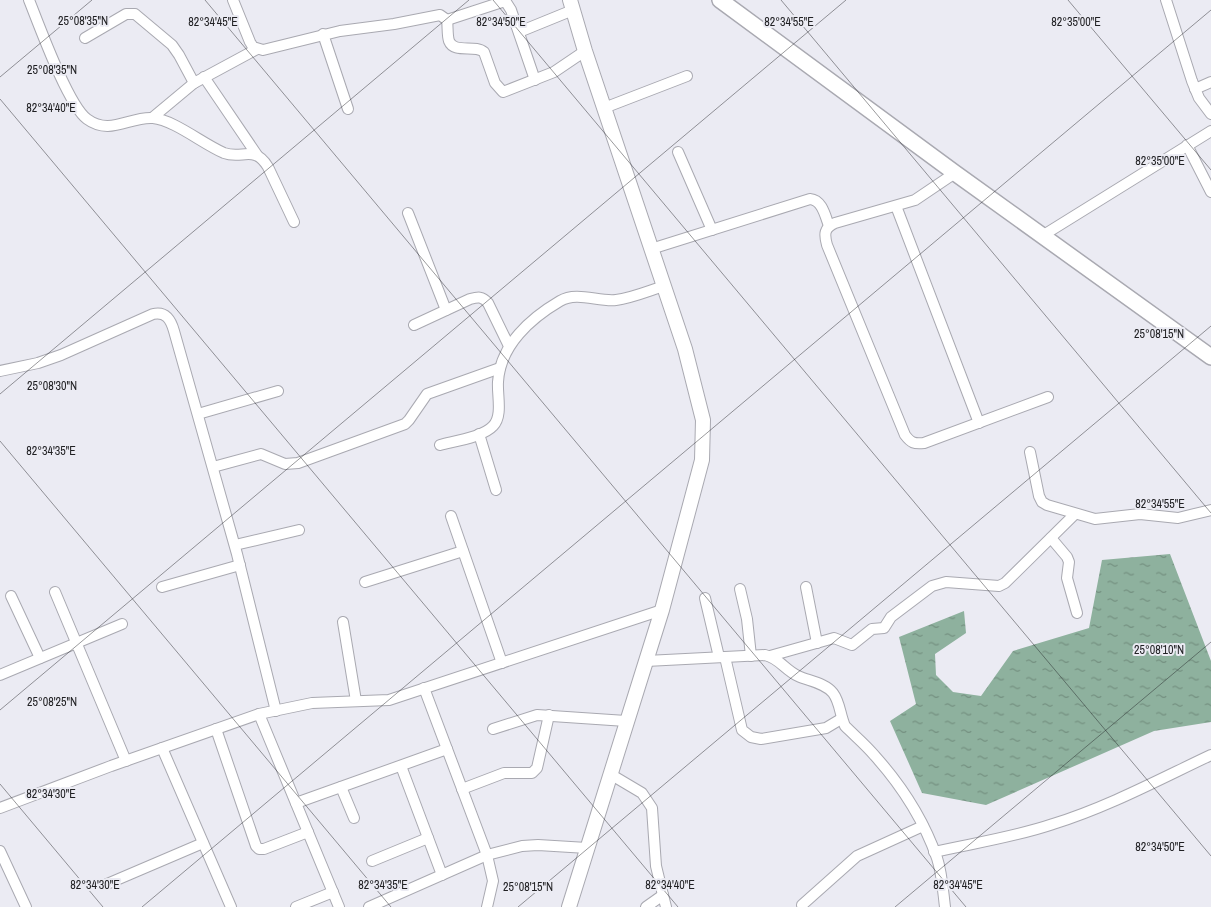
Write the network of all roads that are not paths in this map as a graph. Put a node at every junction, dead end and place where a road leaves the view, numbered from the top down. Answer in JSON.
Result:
{"nodes":[{"id":1,"x":29,"y":0,"type":"edge"},
{"id":2,"x":233,"y":0,"type":"edge"},
{"id":3,"x":1166,"y":0,"type":"edge"},
{"id":4,"x":726,"y":2,"type":"edge"},
{"id":5,"x":571,"y":3,"type":"edge"},
{"id":6,"x":478,"y":5,"type":"edge"},
{"id":7,"x":447,"y":20,"type":"junction"},
{"id":8,"x":519,"y":32,"type":"junction"},
{"id":9,"x":323,"y":34,"type":"junction"},
{"id":10,"x":85,"y":38,"type":"dead end"},
{"id":11,"x":257,"y":49,"type":"junction"},
{"id":12,"x":585,"y":51,"type":"junction"},
{"id":13,"x":687,"y":76,"type":"dead end"},
{"id":14,"x":204,"y":77,"type":"junction"},
{"id":15,"x":536,"y":80,"type":"junction"},
{"id":16,"x":1211,"y":82,"type":"edge"},
{"id":17,"x":194,"y":84,"type":"junction"},
{"id":18,"x":1195,"y":89,"type":"junction"},
{"id":19,"x":604,"y":108,"type":"junction"},
{"id":20,"x":348,"y":109,"type":"dead end"},
{"id":21,"x":1211,"y":114,"type":"edge"},
{"id":22,"x":152,"y":118,"type":"junction"},
{"id":23,"x":1211,"y":131,"type":"edge"},
{"id":24,"x":1187,"y":145,"type":"junction"},
{"id":25,"x":678,"y":152,"type":"dead end"},
{"id":26,"x":257,"y":155,"type":"junction"},
{"id":27,"x":955,"y":173,"type":"junction"},
{"id":28,"x":1211,"y":192,"type":"edge"},
{"id":29,"x":896,"y":206,"type":"junction"},
{"id":30,"x":408,"y":213,"type":"dead end"},
{"id":31,"x":294,"y":222,"type":"dead end"},
{"id":32,"x":829,"y":226,"type":"junction"},
{"id":33,"x":712,"y":230,"type":"junction"},
{"id":34,"x":1042,"y":236,"type":"junction"},
{"id":35,"x":651,"y":249,"type":"junction"},
{"id":36,"x":664,"y":286,"type":"junction"},
{"id":37,"x":446,"y":310,"type":"junction"},
{"id":38,"x":414,"y":326,"type":"dead end"},
{"id":39,"x":509,"y":346,"type":"junction"},
{"id":40,"x":1211,"y":357,"type":"edge"},
{"id":41,"x":500,"y":368,"type":"junction"},
{"id":42,"x":0,"y":371,"type":"edge"},
{"id":43,"x":278,"y":391,"type":"dead end"},
{"id":44,"x":1048,"y":398,"type":"dead end"},
{"id":45,"x":198,"y":414,"type":"junction"},
{"id":46,"x":979,"y":423,"type":"junction"},
{"id":47,"x":479,"y":434,"type":"junction"},
{"id":48,"x":440,"y":445,"type":"dead end"},
{"id":49,"x":1030,"y":452,"type":"dead end"},
{"id":50,"x":213,"y":467,"type":"junction"},
{"id":51,"x":496,"y":490,"type":"dead end"},
{"id":52,"x":1211,"y":510,"type":"edge"},
{"id":53,"x":1075,"y":514,"type":"junction"},
{"id":54,"x":451,"y":516,"type":"dead end"},
{"id":55,"x":299,"y":530,"type":"dead end"},
{"id":56,"x":1051,"y":538,"type":"junction"},
{"id":57,"x":235,"y":545,"type":"junction"},
{"id":58,"x":463,"y":551,"type":"junction"},
{"id":59,"x":240,"y":565,"type":"junction"},
{"id":60,"x":365,"y":582,"type":"dead end"},
{"id":61,"x":806,"y":586,"type":"dead end"},
{"id":62,"x":162,"y":587,"type":"dead end"},
{"id":63,"x":740,"y":589,"type":"dead end"},
{"id":64,"x":55,"y":592,"type":"dead end"},
{"id":65,"x":12,"y":596,"type":"dead end"},
{"id":66,"x":705,"y":598,"type":"dead end"},
{"id":67,"x":662,"y":610,"type":"junction"},
{"id":68,"x":1077,"y":613,"type":"dead end"},
{"id":69,"x":343,"y":622,"type":"dead end"},
{"id":70,"x":122,"y":624,"type":"dead end"},
{"id":71,"x":817,"y":643,"type":"junction"},
{"id":72,"x":75,"y":644,"type":"junction"},
{"id":73,"x":751,"y":656,"type":"junction"},
{"id":74,"x":770,"y":656,"type":"junction"},
{"id":75,"x":722,"y":657,"type":"junction"},
{"id":76,"x":40,"y":658,"type":"junction"},
{"id":77,"x":646,"y":661,"type":"junction"},
{"id":78,"x":502,"y":663,"type":"junction"},
{"id":79,"x":0,"y":675,"type":"edge"},
{"id":80,"x":424,"y":688,"type":"junction"},
{"id":81,"x":356,"y":701,"type":"junction"},
{"id":82,"x":276,"y":710,"type":"junction"},
{"id":83,"x":259,"y":714,"type":"junction"},
{"id":84,"x":549,"y":715,"type":"junction"},
{"id":85,"x":842,"y":719,"type":"junction"},
{"id":86,"x":626,"y":721,"type":"junction"},
{"id":87,"x":216,"y":729,"type":"junction"},
{"id":88,"x":493,"y":729,"type":"dead end"},
{"id":89,"x":162,"y":748,"type":"junction"},
{"id":90,"x":447,"y":750,"type":"junction"},
{"id":91,"x":1211,"y":755,"type":"edge"},
{"id":92,"x":126,"y":761,"type":"junction"},
{"id":93,"x":401,"y":766,"type":"junction"},
{"id":94,"x":610,"y":774,"type":"junction"},
{"id":95,"x":341,"y":787,"type":"junction"},
{"id":96,"x":462,"y":789,"type":"junction"},
{"id":97,"x":296,"y":803,"type":"junction"},
{"id":98,"x":0,"y":808,"type":"edge"},
{"id":99,"x":354,"y":818,"type":"dead end"},
{"id":100,"x":923,"y":826,"type":"junction"},
{"id":101,"x":308,"y":832,"type":"junction"},
{"id":102,"x":428,"y":838,"type":"junction"},
{"id":103,"x":203,"y":843,"type":"junction"},
{"id":104,"x":587,"y":848,"type":"junction"},
{"id":105,"x":0,"y":851,"type":"edge"},
{"id":106,"x":934,"y":852,"type":"junction"},
{"id":107,"x":487,"y":855,"type":"junction"},
{"id":108,"x":372,"y":861,"type":"dead end"},
{"id":109,"x":442,"y":875,"type":"junction"},
{"id":110,"x":107,"y":884,"type":"dead end"},
{"id":111,"x":333,"y":892,"type":"junction"},
{"id":112,"x":663,"y":894,"type":"junction"},
{"id":113,"x":802,"y":905,"type":"dead end"},
{"id":114,"x":26,"y":907,"type":"edge"},
{"id":115,"x":232,"y":907,"type":"edge"},
{"id":116,"x":296,"y":907,"type":"edge"},
{"id":117,"x":339,"y":907,"type":"edge"},
{"id":118,"x":369,"y":907,"type":"edge"},
{"id":119,"x":487,"y":907,"type":"edge"},
{"id":120,"x":569,"y":907,"type":"edge"},
{"id":121,"x":646,"y":907,"type":"edge"},
{"id":122,"x":666,"y":907,"type":"edge"},
{"id":123,"x":945,"y":907,"type":"edge"}],
"edges":[{"from":1,"to":22,"type":"street"},
{"from":2,"to":11,"type":"street"},
{"from":3,"to":18,"type":"street"},
{"from":4,"to":27,"type":"main road"},
{"from":5,"to":8,"type":"street"},
{"from":5,"to":12,"type":"street"},
{"from":6,"to":7,"type":"street"},
{"from":6,"to":8,"type":"street"},
{"from":7,"to":9,"type":"street"},
{"from":7,"to":15,"type":"street"},
{"from":8,"to":15,"type":"street"},
{"from":9,"to":11,"type":"street"},
{"from":9,"to":20,"type":"street"},
{"from":10,"to":17,"type":"street"},
{"from":11,"to":14,"type":"street"},
{"from":12,"to":15,"type":"street"},
{"from":12,"to":19,"type":"street"},
{"from":13,"to":19,"type":"street"},
{"from":14,"to":17,"type":"street"},
{"from":14,"to":26,"type":"street"},
{"from":16,"to":18,"type":"street"},
{"from":17,"to":22,"type":"street"},
{"from":18,"to":21,"type":"street"},
{"from":19,"to":35,"type":"street"},
{"from":22,"to":26,"type":"street"},
{"from":23,"to":24,"type":"street"},
{"from":24,"to":28,"type":"street"},
{"from":24,"to":34,"type":"street"},
{"from":25,"to":33,"type":"street"},
{"from":26,"to":31,"type":"street"},
{"from":27,"to":29,"type":"street"},
{"from":27,"to":34,"type":"main road"},
{"from":29,"to":32,"type":"street"},
{"from":29,"to":46,"type":"street"},
{"from":30,"to":37,"type":"street"},
{"from":32,"to":33,"type":"street"},
{"from":32,"to":46,"type":"street"},
{"from":33,"to":35,"type":"street"},
{"from":34,"to":40,"type":"main road"},
{"from":35,"to":36,"type":"street"},
{"from":36,"to":39,"type":"street"},
{"from":36,"to":67,"type":"street"},
{"from":37,"to":38,"type":"street"},
{"from":37,"to":39,"type":"street"},
{"from":39,"to":41,"type":"street"},
{"from":41,"to":47,"type":"street"},
{"from":41,"to":50,"type":"street"},
{"from":42,"to":45,"type":"street"},
{"from":43,"to":45,"type":"street"},
{"from":44,"to":46,"type":"street"},
{"from":45,"to":50,"type":"street"},
{"from":47,"to":48,"type":"street"},
{"from":47,"to":51,"type":"street"},
{"from":49,"to":53,"type":"street"},
{"from":50,"to":57,"type":"street"},
{"from":52,"to":53,"type":"street"},
{"from":53,"to":56,"type":"street"},
{"from":54,"to":58,"type":"street"},
{"from":55,"to":57,"type":"street"},
{"from":56,"to":68,"type":"street"},
{"from":56,"to":71,"type":"street"},
{"from":57,"to":59,"type":"street"},
{"from":58,"to":60,"type":"street"},
{"from":58,"to":78,"type":"street"},
{"from":59,"to":62,"type":"street"},
{"from":59,"to":82,"type":"street"},
{"from":61,"to":71,"type":"street"},
{"from":63,"to":73,"type":"street"},
{"from":64,"to":72,"type":"street"},
{"from":65,"to":76,"type":"street"},
{"from":66,"to":75,"type":"street"},
{"from":67,"to":77,"type":"street"},
{"from":67,"to":78,"type":"street"},
{"from":69,"to":81,"type":"street"},
{"from":70,"to":72,"type":"street"},
{"from":71,"to":74,"type":"street"},
{"from":72,"to":76,"type":"street"},
{"from":72,"to":92,"type":"street"},
{"from":73,"to":74,"type":"street"},
{"from":73,"to":75,"type":"street"},
{"from":74,"to":85,"type":"street"},
{"from":75,"to":77,"type":"street"},
{"from":75,"to":85,"type":"street"},
{"from":76,"to":79,"type":"street"},
{"from":77,"to":86,"type":"street"},
{"from":78,"to":80,"type":"street"},
{"from":80,"to":81,"type":"street"},
{"from":80,"to":90,"type":"street"},
{"from":81,"to":82,"type":"street"},
{"from":82,"to":83,"type":"street"},
{"from":83,"to":87,"type":"street"},
{"from":83,"to":97,"type":"street"},
{"from":84,"to":86,"type":"street"},
{"from":84,"to":88,"type":"street"},
{"from":84,"to":96,"type":"street"},
{"from":85,"to":100,"type":"street"},
{"from":86,"to":94,"type":"street"},
{"from":87,"to":89,"type":"street"},
{"from":87,"to":101,"type":"street"},
{"from":89,"to":92,"type":"street"},
{"from":89,"to":103,"type":"street"},
{"from":90,"to":93,"type":"street"},
{"from":90,"to":96,"type":"street"},
{"from":91,"to":106,"type":"street"},
{"from":92,"to":98,"type":"street"},
{"from":93,"to":95,"type":"street"},
{"from":93,"to":102,"type":"street"},
{"from":94,"to":104,"type":"street"},
{"from":94,"to":112,"type":"street"},
{"from":95,"to":97,"type":"street"},
{"from":95,"to":99,"type":"street"},
{"from":96,"to":107,"type":"street"},
{"from":97,"to":101,"type":"street"},
{"from":100,"to":106,"type":"street"},
{"from":100,"to":113,"type":"street"},
{"from":101,"to":111,"type":"street"},
{"from":102,"to":108,"type":"street"},
{"from":102,"to":109,"type":"street"},
{"from":103,"to":110,"type":"street"},
{"from":103,"to":115,"type":"street"},
{"from":104,"to":107,"type":"street"},
{"from":104,"to":120,"type":"street"},
{"from":105,"to":114,"type":"street"},
{"from":106,"to":123,"type":"street"},
{"from":107,"to":109,"type":"street"},
{"from":107,"to":119,"type":"street"},
{"from":109,"to":118,"type":"street"},
{"from":111,"to":116,"type":"street"},
{"from":111,"to":117,"type":"street"},
{"from":112,"to":121,"type":"street"},
{"from":112,"to":122,"type":"street"}]}
